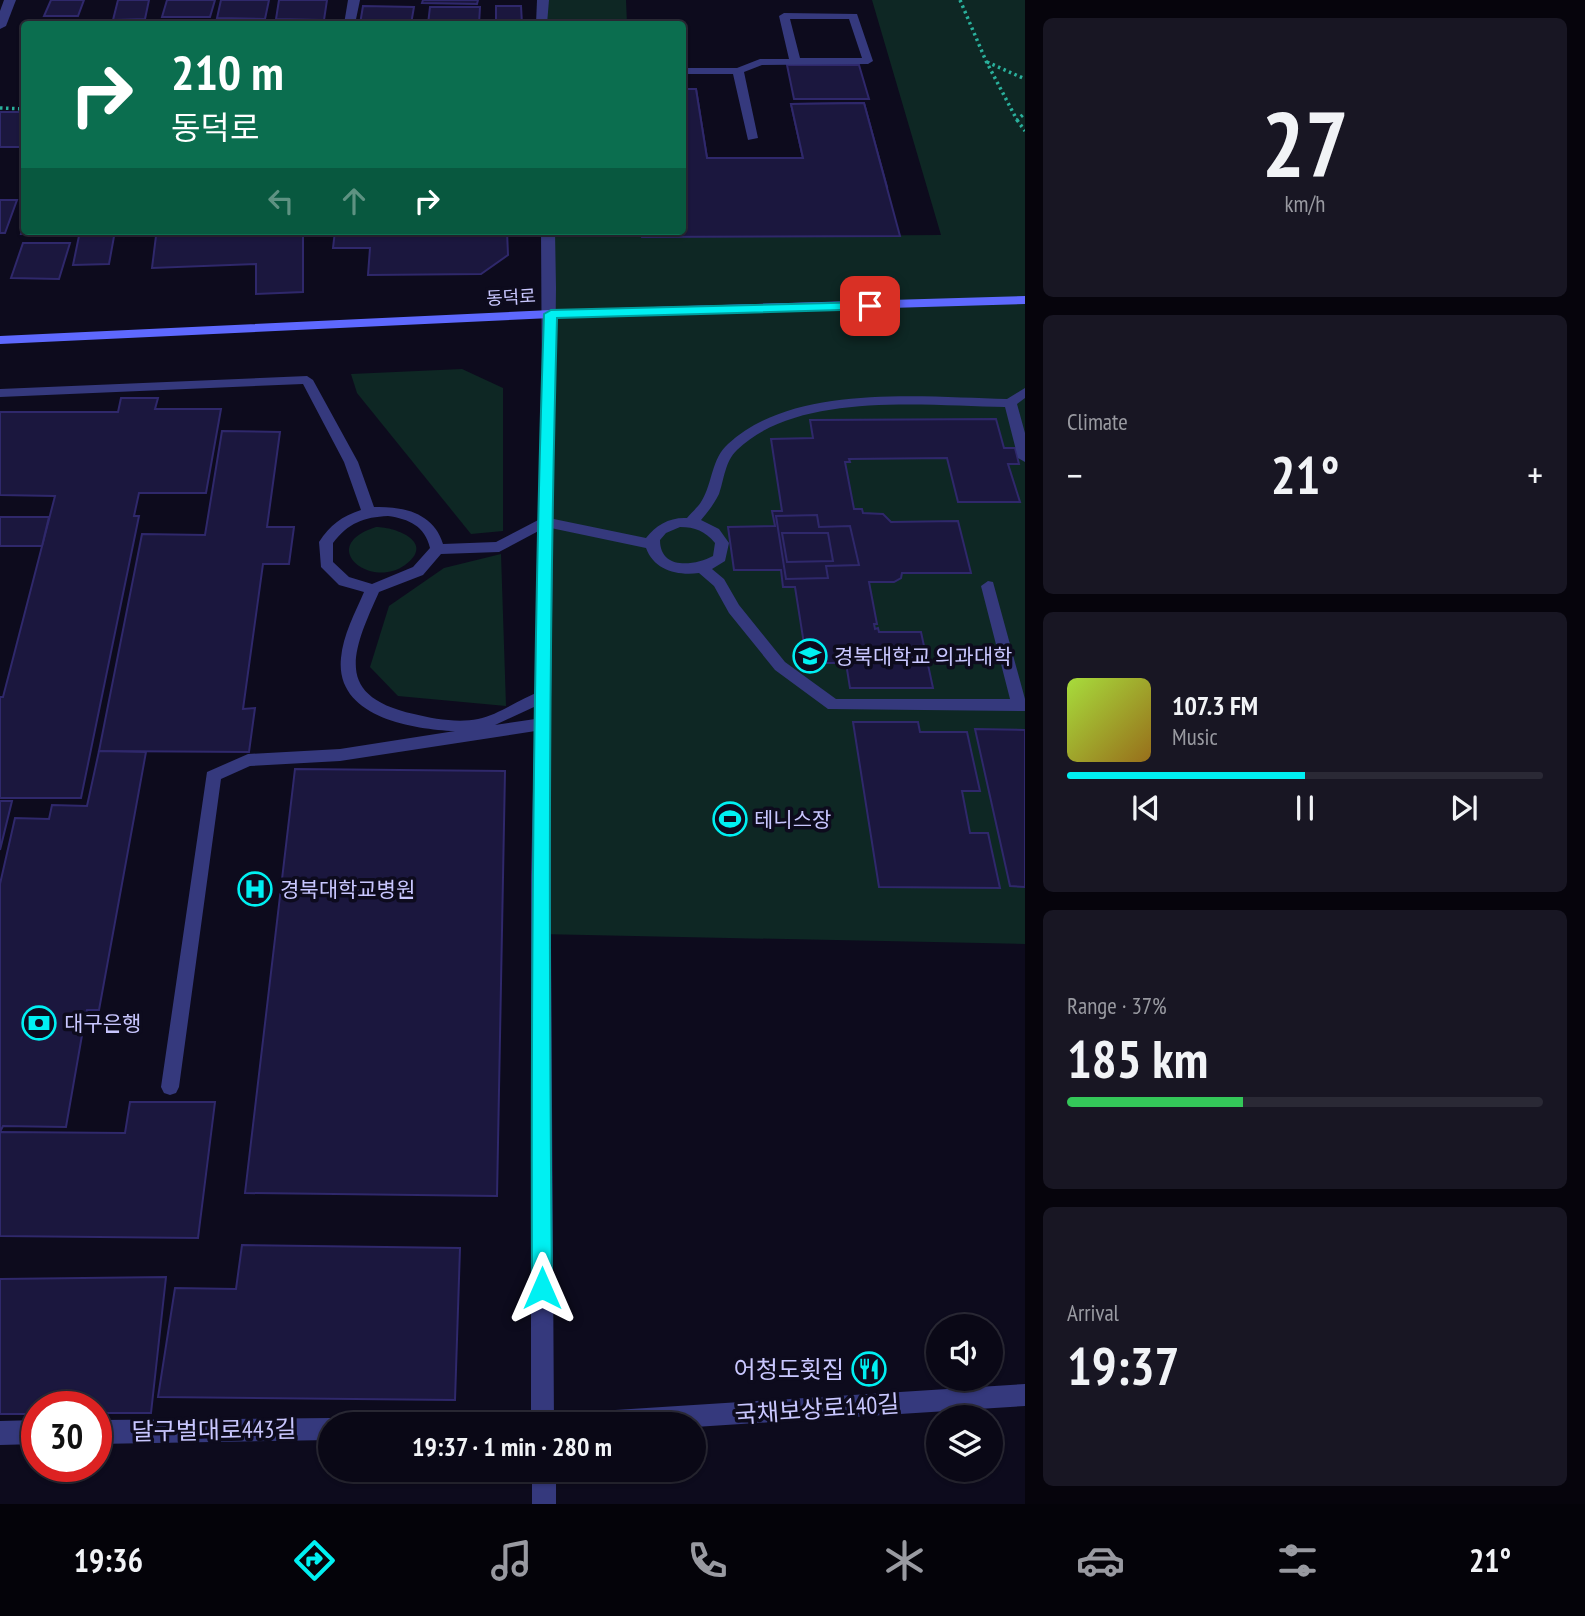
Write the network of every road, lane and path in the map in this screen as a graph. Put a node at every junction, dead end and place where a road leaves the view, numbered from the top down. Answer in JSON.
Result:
{"nodes":[{"id":1,"x":10,"y":0,"type":"edge"},
{"id":2,"x":354,"y":0,"type":"edge"},
{"id":3,"x":543,"y":0,"type":"edge"},
{"id":4,"x":960,"y":0,"type":"edge"},
{"id":5,"x":350,"y":21,"type":"edge"},
{"id":6,"x":541,"y":21,"type":"edge"},
{"id":7,"x":0,"y":26,"type":"edge"},
{"id":8,"x":795,"y":61,"type":"junction"},
{"id":9,"x":986,"y":61,"type":"junction"},
{"id":10,"x":686,"y":71,"type":"edge"},
{"id":11,"x":738,"y":71,"type":"junction"},
{"id":12,"x":1025,"y":79,"type":"edge"},
{"id":13,"x":0,"y":108,"type":"edge"},
{"id":14,"x":21,"y":108,"type":"edge"},
{"id":15,"x":1025,"y":113,"type":"edge"},
{"id":16,"x":1017,"y":120,"type":"junction"},
{"id":17,"x":1025,"y":131,"type":"edge"},
{"id":18,"x":752,"y":138,"type":"dead end"},
{"id":19,"x":548,"y":235,"type":"edge"},
{"id":20,"x":1025,"y":300,"type":"edge"},
{"id":21,"x":551,"y":314,"type":"junction"},
{"id":22,"x":0,"y":340,"type":"edge"},
{"id":23,"x":1025,"y":392,"type":"edge"},
{"id":24,"x":0,"y":393,"type":"edge"},
{"id":25,"x":1010,"y":403,"type":"junction"},
{"id":26,"x":1025,"y":458,"type":"edge"},
{"id":27,"x":369,"y":512,"type":"junction"},
{"id":28,"x":544,"y":522,"type":"junction"},
{"id":29,"x":691,"y":522,"type":"junction"},
{"id":30,"x":651,"y":544,"type":"junction"},
{"id":31,"x":437,"y":549,"type":"junction"},
{"id":32,"x":703,"y":569,"type":"junction"},
{"id":33,"x":988,"y":586,"type":"dead end"},
{"id":34,"x":373,"y":589,"type":"junction"},
{"id":35,"x":542,"y":697,"type":"junction"},
{"id":36,"x":1022,"y":705,"type":"edge"},
{"id":37,"x":542,"y":724,"type":"junction"},
{"id":38,"x":170,"y":1087,"type":"dead end"},
{"id":39,"x":1025,"y":1395,"type":"edge"},
{"id":40,"x":542,"y":1412,"type":"edge"},
{"id":41,"x":706,"y":1415,"type":"edge"},
{"id":42,"x":318,"y":1429,"type":"edge"},
{"id":43,"x":112,"y":1432,"type":"edge"},
{"id":44,"x":0,"y":1433,"type":"edge"},
{"id":45,"x":21,"y":1433,"type":"edge"},
{"id":46,"x":544,"y":1482,"type":"edge"},
{"id":47,"x":544,"y":1504,"type":"edge"}],
"edges":[{"from":1,"to":7,"type":"street"},
{"from":2,"to":5,"type":"street"},
{"from":3,"to":6,"type":"street"},
{"from":4,"to":9,"type":"path"},
{"from":8,"to":8,"type":"lane"},
{"from":8,"to":11,"type":"lane"},
{"from":9,"to":12,"type":"path"},
{"from":9,"to":16,"type":"path"},
{"from":10,"to":11,"type":"lane"},
{"from":11,"to":18,"type":"lane"},
{"from":13,"to":14,"type":"path"},
{"from":15,"to":16,"type":"path"},
{"from":16,"to":17,"type":"path"},
{"from":19,"to":21,"type":"street"},
{"from":20,"to":21,"type":"main road","name":"동덕로"},
{"from":21,"to":22,"type":"main road","name":"동덕로"},
{"from":21,"to":28,"type":"street"},
{"from":23,"to":25,"type":"lane"},
{"from":24,"to":27,"type":"lane"},
{"from":25,"to":26,"type":"lane"},
{"from":25,"to":29,"type":"lane"},
{"from":27,"to":31,"type":"lane"},
{"from":27,"to":34,"type":"lane"},
{"from":28,"to":30,"type":"lane"},
{"from":28,"to":31,"type":"lane"},
{"from":28,"to":35,"type":"street"},
{"from":29,"to":30,"type":"lane"},
{"from":29,"to":32,"type":"lane"},
{"from":30,"to":32,"type":"lane"},
{"from":31,"to":34,"type":"lane"},
{"from":32,"to":36,"type":"lane"},
{"from":33,"to":36,"type":"lane"},
{"from":34,"to":35,"type":"lane"},
{"from":35,"to":37,"type":"street"},
{"from":37,"to":38,"type":"lane"},
{"from":37,"to":40,"type":"street"},
{"from":39,"to":41,"type":"street","name":"국채보상로140길"},
{"from":42,"to":43,"type":"street","name":"달구벌대로443길"},
{"from":44,"to":45,"type":"street"},
{"from":46,"to":47,"type":"street"}]}
